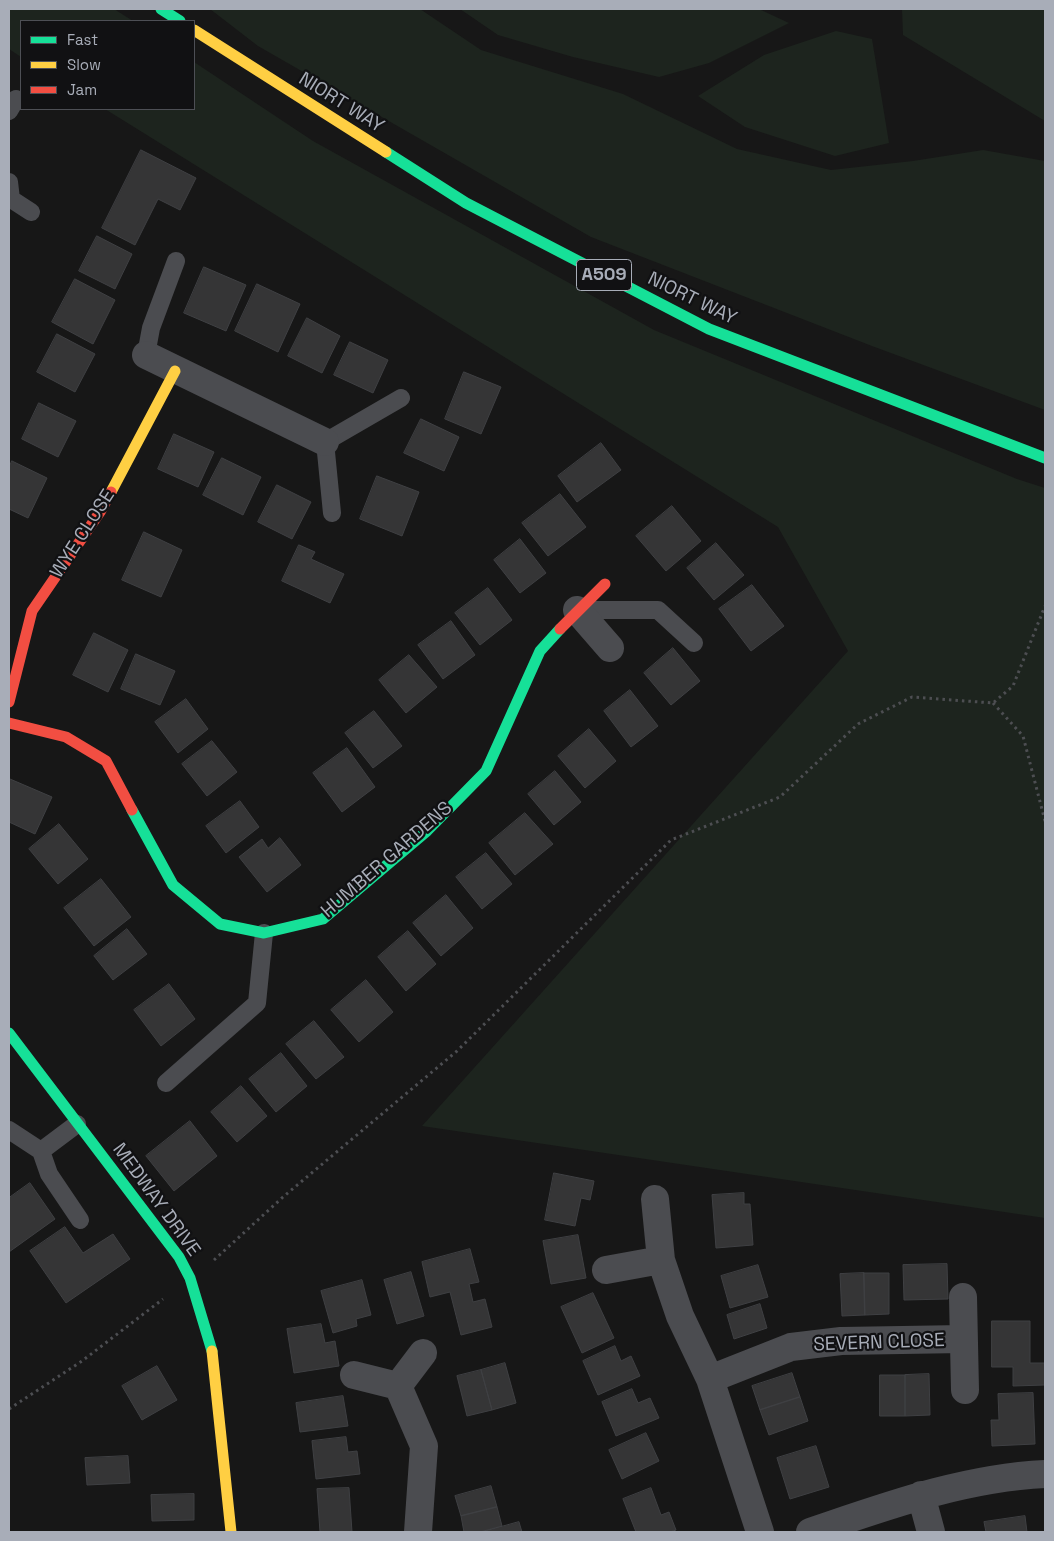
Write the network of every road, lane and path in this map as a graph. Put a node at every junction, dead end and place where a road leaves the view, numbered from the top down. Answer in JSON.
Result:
{"nodes":[{"id":1,"x":161,"y":9,"type":"edge"},
{"id":2,"x":178,"y":20,"type":"edge"},
{"id":3,"x":195,"y":31,"type":"edge"},
{"id":4,"x":9,"y":182,"type":"edge"},
{"id":5,"x":31,"y":212,"type":"dead end"},
{"id":6,"x":176,"y":261,"type":"dead end"},
{"id":7,"x":146,"y":355,"type":"joint"},
{"id":8,"x":175,"y":371,"type":"junction"},
{"id":9,"x":401,"y":398,"type":"dead end"},
{"id":10,"x":325,"y":442,"type":"junction"},
{"id":11,"x":1045,"y":458,"type":"edge"},
{"id":12,"x":332,"y":513,"type":"dead end"},
{"id":13,"x":605,"y":584,"type":"dead end"},
{"id":14,"x":1045,"y":606,"type":"edge"},
{"id":15,"x":577,"y":610,"type":"junction"},
{"id":16,"x":694,"y":642,"type":"dead end"},
{"id":17,"x":610,"y":648,"type":"dead end"},
{"id":18,"x":9,"y":702,"type":"edge"},
{"id":19,"x":993,"y":703,"type":"junction"},
{"id":20,"x":9,"y":723,"type":"edge"},
{"id":21,"x":1045,"y":821,"type":"edge"},
{"id":22,"x":264,"y":933,"type":"junction"},
{"id":23,"x":9,"y":1033,"type":"edge"},
{"id":24,"x":166,"y":1083,"type":"dead end"},
{"id":25,"x":77,"y":1124,"type":"junction"},
{"id":26,"x":9,"y":1130,"type":"edge"},
{"id":27,"x":40,"y":1151,"type":"junction"},
{"id":28,"x":655,"y":1198,"type":"dead end"},
{"id":29,"x":80,"y":1220,"type":"dead end"},
{"id":30,"x":660,"y":1260,"type":"junction"},
{"id":31,"x":606,"y":1270,"type":"dead end"},
{"id":32,"x":190,"y":1278,"type":"junction"},
{"id":33,"x":963,"y":1297,"type":"dead end"},
{"id":34,"x":963,"y":1340,"type":"junction"},
{"id":35,"x":423,"y":1353,"type":"dead end"},
{"id":36,"x":354,"y":1375,"type":"dead end"},
{"id":37,"x":710,"y":1379,"type":"junction"},
{"id":38,"x":398,"y":1386,"type":"junction"},
{"id":39,"x":965,"y":1390,"type":"dead end"},
{"id":40,"x":9,"y":1408,"type":"edge"},
{"id":41,"x":1045,"y":1474,"type":"edge"},
{"id":42,"x":921,"y":1495,"type":"junction"},
{"id":43,"x":231,"y":1532,"type":"edge"},
{"id":44,"x":418,"y":1532,"type":"edge"},
{"id":45,"x":760,"y":1532,"type":"edge"},
{"id":46,"x":810,"y":1532,"type":"edge"},
{"id":47,"x":931,"y":1532,"type":"edge"}],
"edges":[{"from":1,"to":2,"type":"main road"},
{"from":3,"to":11,"type":"main road","name":"NIORT WAY","number":"A509"},
{"from":4,"to":5,"type":"lane"},
{"from":6,"to":7,"type":"lane"},
{"from":7,"to":8,"type":"street"},
{"from":8,"to":10,"type":"street"},
{"from":8,"to":18,"type":"main road","name":"WYE CLOSE"},
{"from":9,"to":10,"type":"lane"},
{"from":10,"to":12,"type":"lane"},
{"from":13,"to":15,"type":"main road","name":"HUMBER GARDENS"},
{"from":14,"to":19,"type":"path"},
{"from":15,"to":16,"type":"lane"},
{"from":15,"to":17,"type":"street"},
{"from":15,"to":22,"type":"main road","name":"HUMBER GARDENS"},
{"from":19,"to":21,"type":"path"},
{"from":19,"to":32,"type":"path"},
{"from":20,"to":22,"type":"main road","name":"HUMBER GARDENS"},
{"from":22,"to":24,"type":"lane"},
{"from":23,"to":25,"type":"main road","name":"MEDWAY DRIVE"},
{"from":25,"to":27,"type":"lane"},
{"from":25,"to":32,"type":"main road","name":"MEDWAY DRIVE"},
{"from":26,"to":27,"type":"lane"},
{"from":27,"to":29,"type":"lane"},
{"from":28,"to":30,"type":"street"},
{"from":30,"to":31,"type":"street"},
{"from":30,"to":37,"type":"street"},
{"from":32,"to":40,"type":"path"},
{"from":32,"to":43,"type":"main road","name":"MEDWAY DRIVE"},
{"from":33,"to":34,"type":"street","name":"SEVERN CLOSE"},
{"from":34,"to":37,"type":"street","name":"SEVERN CLOSE"},
{"from":34,"to":39,"type":"street","name":"SEVERN CLOSE"},
{"from":35,"to":38,"type":"street"},
{"from":36,"to":38,"type":"street"},
{"from":37,"to":45,"type":"street"},
{"from":38,"to":44,"type":"street"},
{"from":41,"to":42,"type":"street"},
{"from":42,"to":46,"type":"street"},
{"from":42,"to":47,"type":"street"}]}
